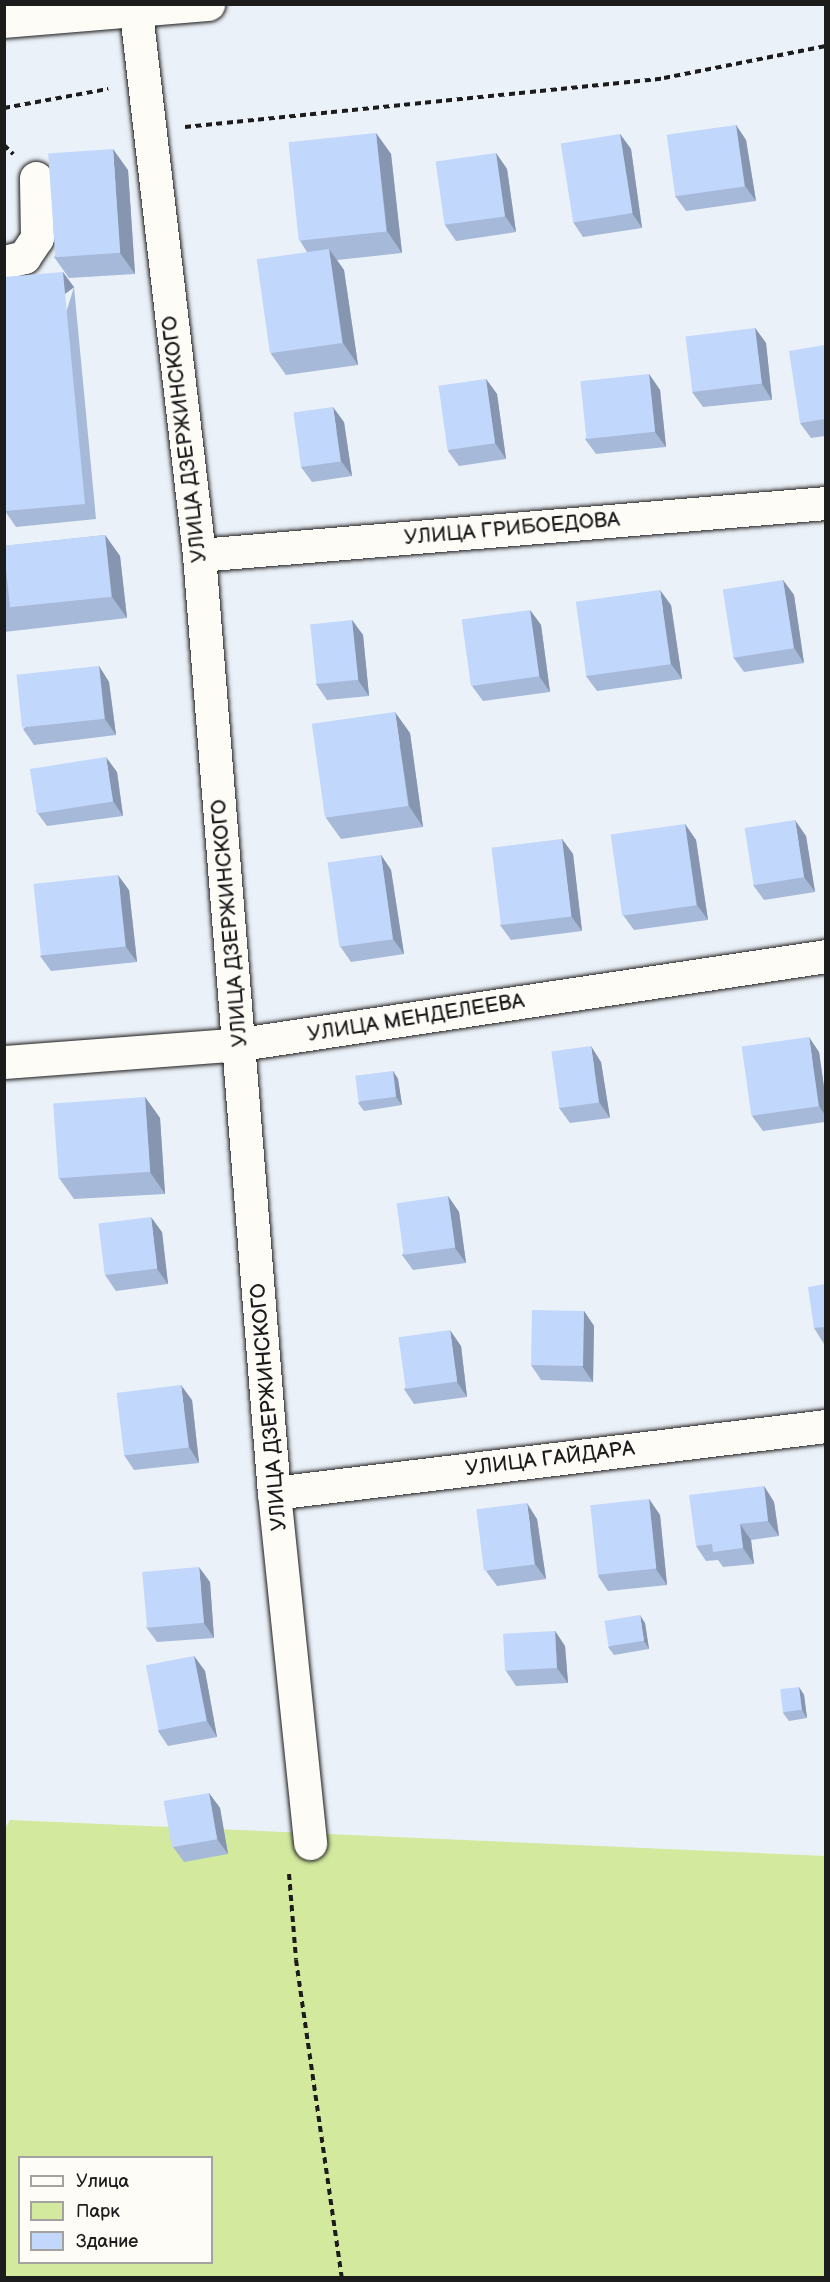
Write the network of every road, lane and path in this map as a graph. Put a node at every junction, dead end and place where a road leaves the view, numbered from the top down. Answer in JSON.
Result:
{"nodes":[{"id":1,"x":208,"y":4,"type":"edge"},
{"id":2,"x":135,"y":7,"type":"edge"},
{"id":3,"x":4,"y":21,"type":"edge"},
{"id":4,"x":825,"y":46,"type":"edge"},
{"id":5,"x":144,"y":82,"type":"junction"},
{"id":6,"x":4,"y":108,"type":"edge"},
{"id":7,"x":150,"y":132,"type":"junction"},
{"id":8,"x":36,"y":178,"type":"dead end"},
{"id":9,"x":4,"y":262,"type":"edge"},
{"id":10,"x":825,"y":503,"type":"edge"},
{"id":11,"x":199,"y":555,"type":"junction"},
{"id":12,"x":825,"y":957,"type":"edge"},
{"id":13,"x":241,"y":1044,"type":"junction"},
{"id":14,"x":4,"y":1062,"type":"edge"},
{"id":15,"x":825,"y":1426,"type":"edge"},
{"id":16,"x":274,"y":1493,"type":"junction"},
{"id":17,"x":310,"y":1843,"type":"dead end"}],
"edges":[{"from":1,"to":2,"type":"street"},
{"from":2,"to":3,"type":"street"},
{"from":2,"to":5,"type":"street","name":"УЛИЦА ДЗЕРЖИНСКОГО"},
{"from":4,"to":7,"type":"path"},
{"from":5,"to":6,"type":"path"},
{"from":5,"to":7,"type":"street","name":"УЛИЦА ДЗЕРЖИНСКОГО"},
{"from":7,"to":11,"type":"street","name":"УЛИЦА ДЗЕРЖИНСКОГО"},
{"from":8,"to":9,"type":"street"},
{"from":10,"to":11,"type":"street","name":"УЛИЦА ГРИБОЕДОВА"},
{"from":11,"to":13,"type":"street","name":"УЛИЦА ДЗЕРЖИНСКОГО"},
{"from":12,"to":13,"type":"street","name":"УЛИЦА МЕНДЕЛЕЕВА"},
{"from":13,"to":14,"type":"street","name":"УЛИЦА МЕНДЕЛЕЕВА"},
{"from":13,"to":16,"type":"street","name":"УЛИЦА ДЗЕРЖИНСКОГО"},
{"from":15,"to":16,"type":"street","name":"УЛИЦА ГАЙДАРА"},
{"from":16,"to":17,"type":"street","name":"УЛИЦА ДЗЕРЖИНСКОГО"}]}
